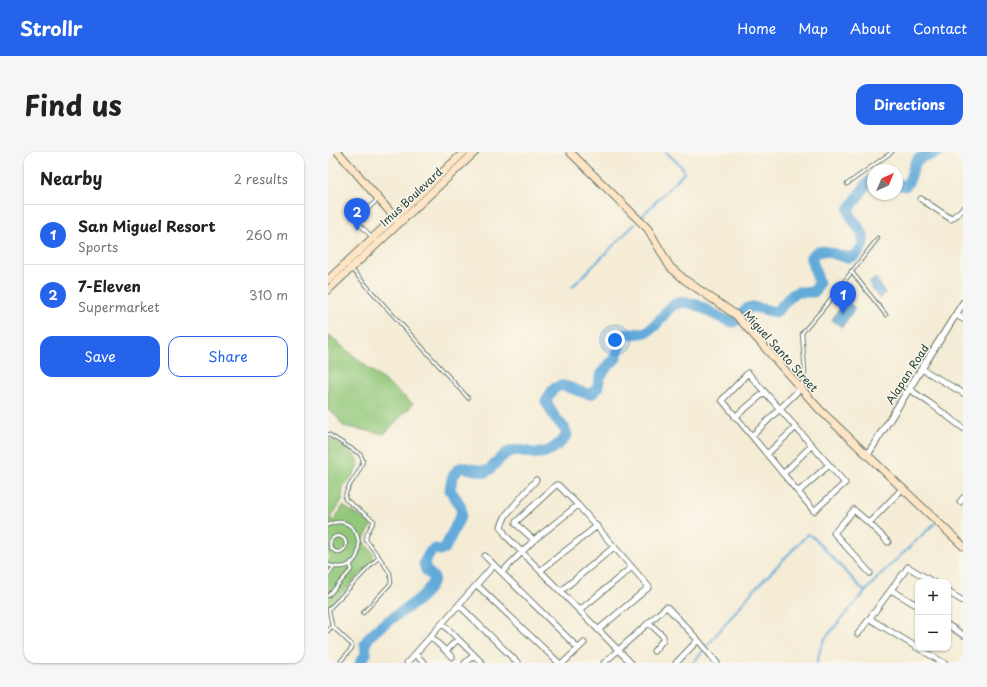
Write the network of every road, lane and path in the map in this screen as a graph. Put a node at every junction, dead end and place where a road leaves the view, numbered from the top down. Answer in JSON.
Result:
{"nodes":[{"id":1,"x":338,"y":152,"type":"edge"},
{"id":2,"x":464,"y":152,"type":"edge"},
{"id":3,"x":475,"y":152,"type":"edge"},
{"id":4,"x":570,"y":152,"type":"edge"},
{"id":5,"x":892,"y":152,"type":"edge"},
{"id":6,"x":847,"y":184,"type":"dead end"},
{"id":7,"x":378,"y":198,"type":"junction"},
{"id":8,"x":921,"y":199,"type":"dead end"},
{"id":9,"x":963,"y":208,"type":"edge"},
{"id":10,"x":397,"y":220,"type":"junction"},
{"id":11,"x":372,"y":237,"type":"junction"},
{"id":12,"x":878,"y":238,"type":"dead end"},
{"id":13,"x":378,"y":243,"type":"junction"},
{"id":14,"x":346,"y":263,"type":"junction"},
{"id":15,"x":351,"y":269,"type":"junction"},
{"id":16,"x":851,"y":271,"type":"junction"},
{"id":17,"x":328,"y":280,"type":"edge"},
{"id":18,"x":328,"y":290,"type":"edge"},
{"id":19,"x":963,"y":303,"type":"edge"},
{"id":20,"x":886,"y":315,"type":"dead end"},
{"id":21,"x":956,"y":315,"type":"junction"},
{"id":22,"x":963,"y":319,"type":"edge"},
{"id":23,"x":922,"y":369,"type":"junction"},
{"id":24,"x":801,"y":388,"type":"junction"},
{"id":25,"x":909,"y":390,"type":"junction"},
{"id":26,"x":765,"y":392,"type":"junction"},
{"id":27,"x":963,"y":393,"type":"edge"},
{"id":28,"x":468,"y":398,"type":"dead end"},
{"id":29,"x":780,"y":409,"type":"junction"},
{"id":30,"x":735,"y":417,"type":"junction"},
{"id":31,"x":796,"y":428,"type":"junction"},
{"id":32,"x":963,"y":428,"type":"edge"},
{"id":33,"x":328,"y":434,"type":"edge"},
{"id":34,"x":752,"y":436,"type":"junction"},
{"id":35,"x":812,"y":446,"type":"junction"},
{"id":36,"x":767,"y":454,"type":"junction"},
{"id":37,"x":868,"y":454,"type":"junction"},
{"id":38,"x":829,"y":465,"type":"junction"},
{"id":39,"x":783,"y":474,"type":"junction"},
{"id":40,"x":536,"y":480,"type":"dead end"},
{"id":41,"x":903,"y":488,"type":"junction"},
{"id":42,"x":798,"y":492,"type":"junction"},
{"id":43,"x":578,"y":505,"type":"junction"},
{"id":44,"x":869,"y":524,"type":"junction"},
{"id":45,"x":328,"y":525,"type":"edge"},
{"id":46,"x":597,"y":526,"type":"junction"},
{"id":47,"x":534,"y":540,"type":"junction"},
{"id":48,"x":888,"y":542,"type":"dead end"},
{"id":49,"x":963,"y":546,"type":"edge"},
{"id":50,"x":614,"y":547,"type":"junction"},
{"id":51,"x":330,"y":549,"type":"edge"},
{"id":52,"x":522,"y":552,"type":"junction"},
{"id":53,"x":486,"y":556,"type":"dead end"},
{"id":54,"x":379,"y":557,"type":"junction"},
{"id":55,"x":351,"y":562,"type":"junction"},
{"id":56,"x":328,"y":565,"type":"edge"},
{"id":57,"x":494,"y":566,"type":"junction"},
{"id":58,"x":334,"y":567,"type":"junction"},
{"id":59,"x":632,"y":567,"type":"junction"},
{"id":60,"x":541,"y":570,"type":"junction"},
{"id":61,"x":502,"y":572,"type":"junction"},
{"id":62,"x":870,"y":573,"type":"dead end"},
{"id":63,"x":328,"y":575,"type":"edge"},
{"id":64,"x":928,"y":579,"type":"edge"},
{"id":65,"x":477,"y":585,"type":"junction"},
{"id":66,"x":892,"y":590,"type":"junction"},
{"id":67,"x":561,"y":591,"type":"junction"},
{"id":68,"x":951,"y":594,"type":"edge"},
{"id":69,"x":328,"y":596,"type":"edge"},
{"id":70,"x":963,"y":601,"type":"edge"},
{"id":71,"x":915,"y":604,"type":"edge"},
{"id":72,"x":459,"y":605,"type":"junction"},
{"id":73,"x":580,"y":610,"type":"junction"},
{"id":74,"x":363,"y":614,"type":"dead end"},
{"id":75,"x":870,"y":619,"type":"junction"},
{"id":76,"x":442,"y":623,"type":"junction"},
{"id":77,"x":649,"y":623,"type":"junction"},
{"id":78,"x":332,"y":626,"type":"junction"},
{"id":79,"x":951,"y":627,"type":"edge"},
{"id":80,"x":598,"y":630,"type":"junction"},
{"id":81,"x":328,"y":631,"type":"edge"},
{"id":82,"x":858,"y":634,"type":"dead end"},
{"id":83,"x":963,"y":635,"type":"edge"},
{"id":84,"x":430,"y":636,"type":"junction"},
{"id":85,"x":458,"y":639,"type":"junction"},
{"id":86,"x":698,"y":640,"type":"junction"},
{"id":87,"x":584,"y":643,"type":"dead end"},
{"id":88,"x":915,"y":646,"type":"edge"},
{"id":89,"x":578,"y":648,"type":"junction"},
{"id":90,"x":618,"y":651,"type":"junction"},
{"id":91,"x":654,"y":651,"type":"dead end"},
{"id":92,"x":923,"y":651,"type":"edge"},
{"id":93,"x":446,"y":652,"type":"junction"},
{"id":94,"x":415,"y":654,"type":"junction"},
{"id":95,"x":474,"y":655,"type":"junction"},
{"id":96,"x":452,"y":657,"type":"dead end"},
{"id":97,"x":339,"y":663,"type":"edge"},
{"id":98,"x":407,"y":663,"type":"edge"},
{"id":99,"x":424,"y":663,"type":"edge"},
{"id":100,"x":465,"y":663,"type":"edge"},
{"id":101,"x":482,"y":663,"type":"edge"},
{"id":102,"x":518,"y":663,"type":"edge"},
{"id":103,"x":560,"y":663,"type":"edge"},
{"id":104,"x":563,"y":663,"type":"edge"},
{"id":105,"x":604,"y":663,"type":"edge"},
{"id":106,"x":631,"y":663,"type":"edge"},
{"id":107,"x":676,"y":663,"type":"edge"},
{"id":108,"x":717,"y":663,"type":"edge"},
{"id":109,"x":944,"y":663,"type":"edge"}],
"edges":[{"from":1,"to":7,"type":"main road"},
{"from":2,"to":10,"type":"main road","name":"Imus Boulevard"},
{"from":3,"to":10,"type":"main road","name":"Imus Boulevard"},
{"from":4,"to":24,"type":"main road","name":"Miguel Santo Street"},
{"from":5,"to":6,"type":"lane"},
{"from":7,"to":10,"type":"main road"},
{"from":7,"to":11,"type":"lane"},
{"from":8,"to":9,"type":"street"},
{"from":10,"to":11,"type":"main road","name":"Imus Boulevard"},
{"from":10,"to":13,"type":"main road","name":"Imus Boulevard"},
{"from":11,"to":13,"type":"lane"},
{"from":11,"to":14,"type":"main road","name":"Imus Boulevard"},
{"from":12,"to":16,"type":"lane"},
{"from":13,"to":15,"type":"main road","name":"Imus Boulevard"},
{"from":14,"to":15,"type":"lane"},
{"from":14,"to":17,"type":"main road","name":"Imus Boulevard"},
{"from":15,"to":18,"type":"main road","name":"Imus Boulevard"},
{"from":15,"to":28,"type":"lane"},
{"from":16,"to":20,"type":"lane"},
{"from":16,"to":24,"type":"lane"},
{"from":19,"to":21,"type":"street","name":"Alapan Road"},
{"from":21,"to":22,"type":"street"},
{"from":21,"to":23,"type":"street","name":"Alapan Road"},
{"from":23,"to":25,"type":"street","name":"Alapan Road"},
{"from":23,"to":27,"type":"street"},
{"from":24,"to":29,"type":"street"},
{"from":24,"to":37,"type":"main road","name":"Miguel Santo Street"},
{"from":25,"to":32,"type":"street"},
{"from":25,"to":37,"type":"street","name":"Alapan Road"},
{"from":26,"to":29,"type":"street"},
{"from":26,"to":30,"type":"street"},
{"from":26,"to":30,"type":"street"},
{"from":29,"to":31,"type":"street"},
{"from":29,"to":34,"type":"street"},
{"from":30,"to":34,"type":"street"},
{"from":31,"to":35,"type":"street"},
{"from":31,"to":36,"type":"street"},
{"from":33,"to":54,"type":"lane"},
{"from":34,"to":36,"type":"street"},
{"from":35,"to":38,"type":"street"},
{"from":35,"to":39,"type":"street"},
{"from":36,"to":39,"type":"street"},
{"from":37,"to":41,"type":"main road","name":"Miguel Santo Street"},
{"from":38,"to":42,"type":"street"},
{"from":38,"to":42,"type":"street"},
{"from":39,"to":42,"type":"street"},
{"from":40,"to":52,"type":"street"},
{"from":41,"to":44,"type":"street"},
{"from":41,"to":49,"type":"main road","name":"Miguel Santo Street"},
{"from":43,"to":46,"type":"street"},
{"from":43,"to":47,"type":"street"},
{"from":43,"to":47,"type":"street"},
{"from":44,"to":48,"type":"street"},
{"from":44,"to":62,"type":"street"},
{"from":45,"to":55,"type":"lane"},
{"from":46,"to":50,"type":"street"},
{"from":46,"to":60,"type":"street"},
{"from":47,"to":52,"type":"street"},
{"from":50,"to":59,"type":"street"},
{"from":50,"to":67,"type":"street"},
{"from":51,"to":51,"type":"lane"},
{"from":52,"to":60,"type":"street"},
{"from":52,"to":61,"type":"street"},
{"from":53,"to":57,"type":"street"},
{"from":54,"to":74,"type":"lane"},
{"from":54,"to":78,"type":"lane"},
{"from":55,"to":58,"type":"lane"},
{"from":55,"to":69,"type":"lane"},
{"from":56,"to":58,"type":"lane"},
{"from":57,"to":61,"type":"street"},
{"from":57,"to":65,"type":"street"},
{"from":58,"to":63,"type":"lane"},
{"from":59,"to":73,"type":"street"},
{"from":59,"to":80,"type":"street"},
{"from":60,"to":67,"type":"street"},
{"from":61,"to":89,"type":"street"},
{"from":64,"to":66,"type":"street"},
{"from":65,"to":72,"type":"street"},
{"from":65,"to":103,"type":"street"},
{"from":66,"to":71,"type":"street"},
{"from":66,"to":75,"type":"street"},
{"from":67,"to":73,"type":"street"},
{"from":68,"to":70,"type":"street"},
{"from":72,"to":76,"type":"street"},
{"from":72,"to":102,"type":"street"},
{"from":73,"to":80,"type":"street"},
{"from":75,"to":82,"type":"street"},
{"from":75,"to":88,"type":"street"},
{"from":76,"to":84,"type":"street"},
{"from":76,"to":85,"type":"street"},
{"from":77,"to":86,"type":"street"},
{"from":77,"to":90,"type":"street"},
{"from":77,"to":91,"type":"street"},
{"from":78,"to":81,"type":"lane"},
{"from":78,"to":97,"type":"lane"},
{"from":79,"to":83,"type":"street"},
{"from":80,"to":90,"type":"street"},
{"from":84,"to":93,"type":"street"},
{"from":84,"to":94,"type":"street"},
{"from":85,"to":93,"type":"street"},
{"from":85,"to":95,"type":"street"},
{"from":86,"to":107,"type":"street"},
{"from":86,"to":108,"type":"street"},
{"from":87,"to":89,"type":"street"},
{"from":89,"to":104,"type":"street"},
{"from":90,"to":105,"type":"street"},
{"from":90,"to":106,"type":"street"},
{"from":92,"to":109,"type":"street"},
{"from":93,"to":96,"type":"street"},
{"from":94,"to":98,"type":"street"},
{"from":94,"to":99,"type":"street"},
{"from":95,"to":100,"type":"street"},
{"from":95,"to":101,"type":"street"}]}
